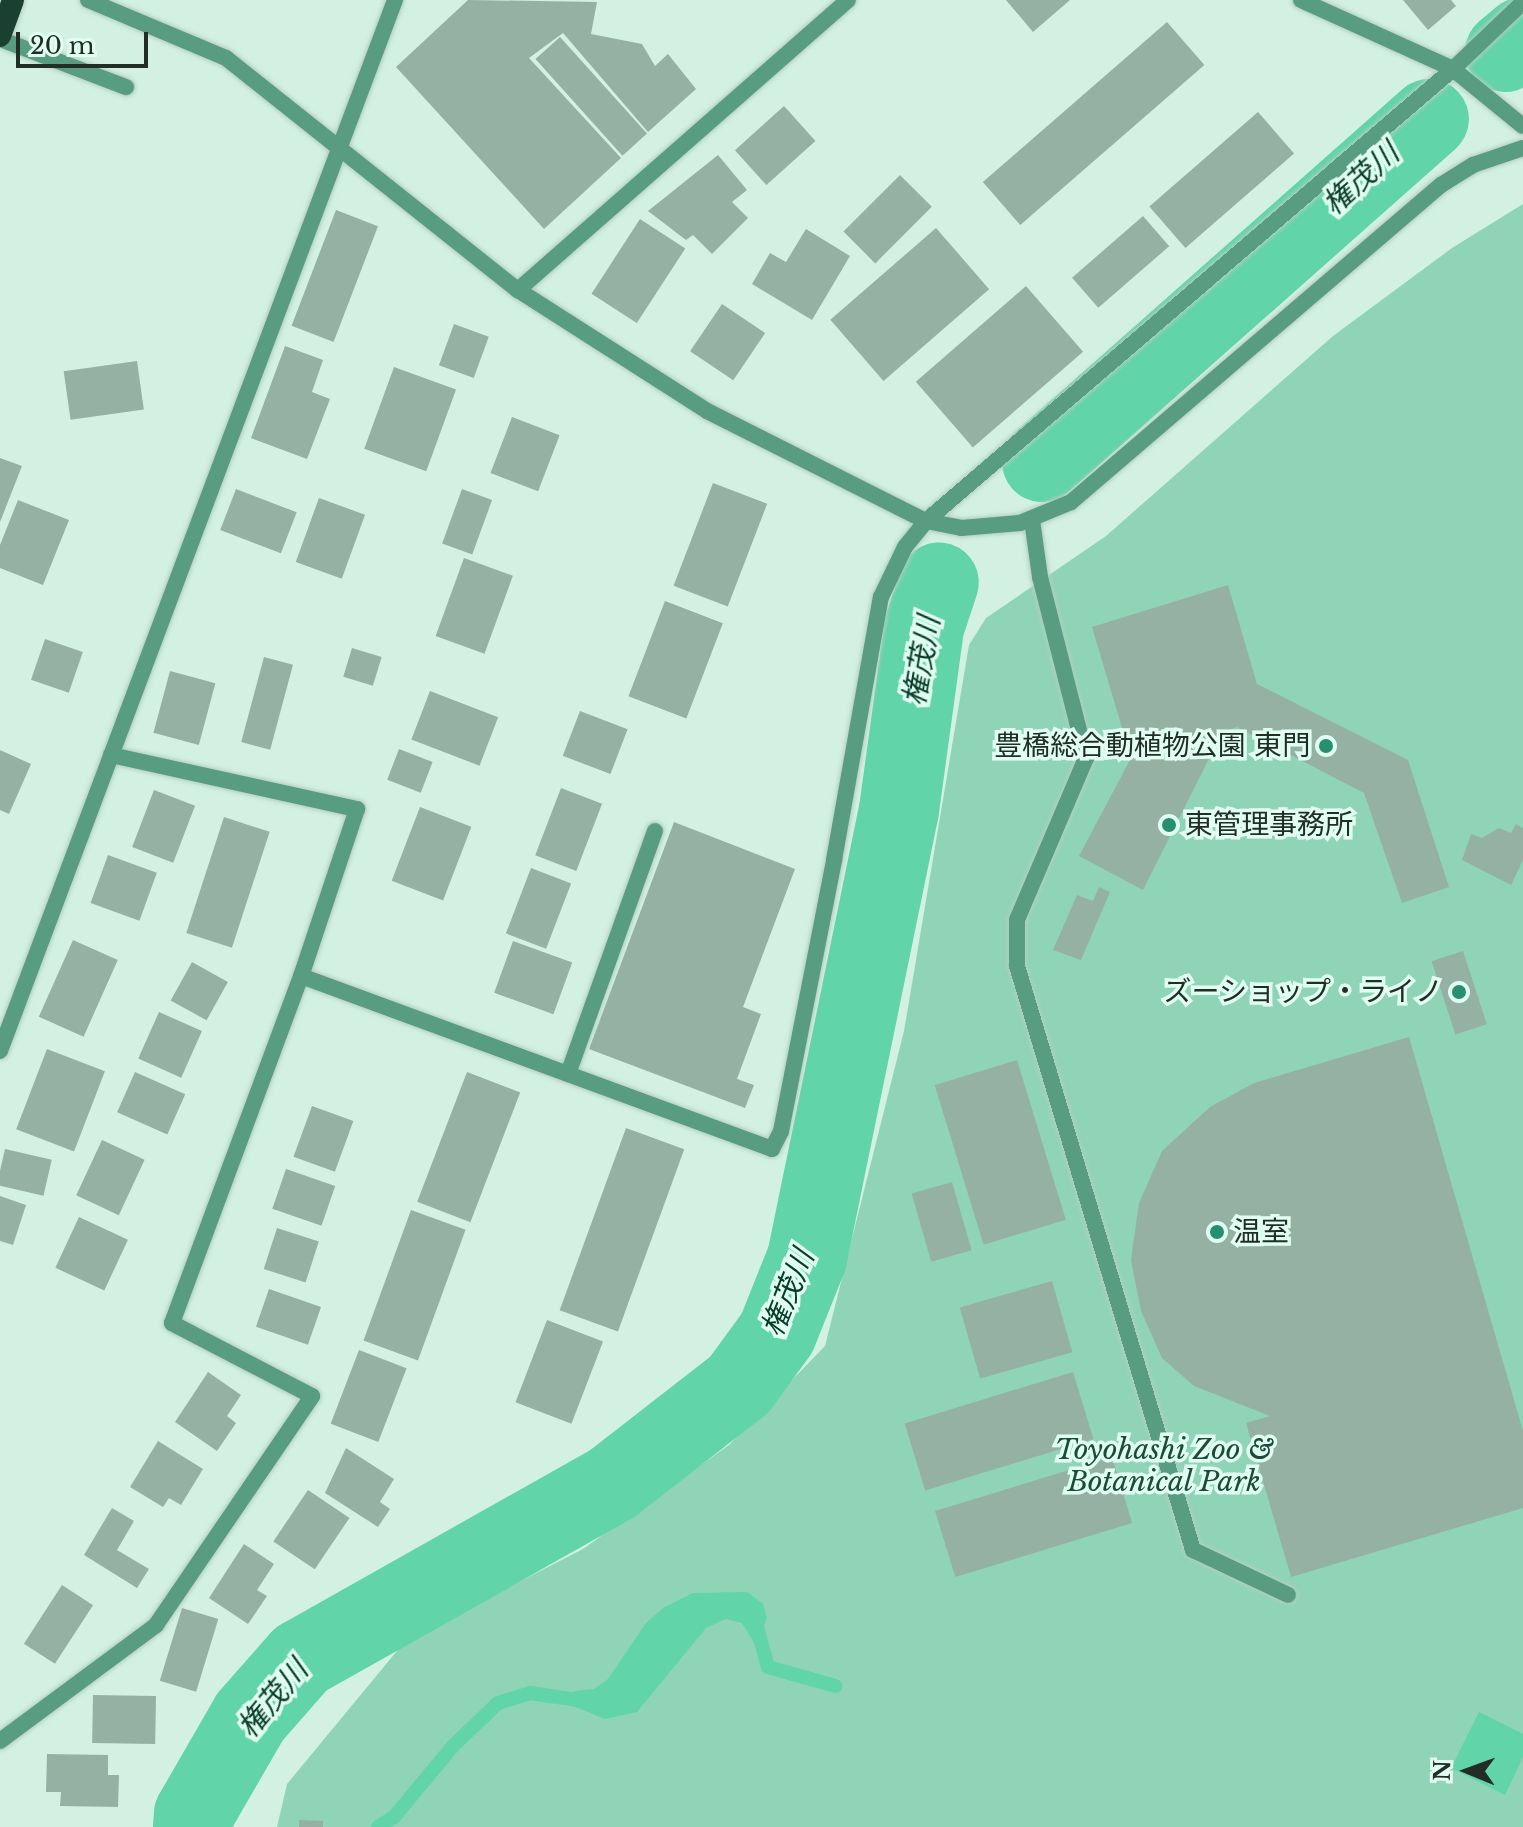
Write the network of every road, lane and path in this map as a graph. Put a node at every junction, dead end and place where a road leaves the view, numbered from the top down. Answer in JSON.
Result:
{"nodes":[{"id":1,"x":13,"y":0,"type":"edge"},
{"id":2,"x":88,"y":0,"type":"edge"},
{"id":3,"x":395,"y":0,"type":"edge"},
{"id":4,"x":848,"y":0,"type":"edge"},
{"id":5,"x":1301,"y":0,"type":"edge"},
{"id":6,"x":1523,"y":2,"type":"edge"},
{"id":7,"x":0,"y":38,"type":"edge"},
{"id":8,"x":1453,"y":69,"type":"junction"},
{"id":9,"x":126,"y":87,"type":"dead end"},
{"id":10,"x":1523,"y":126,"type":"edge"},
{"id":11,"x":339,"y":147,"type":"junction"},
{"id":12,"x":1523,"y":148,"type":"edge"},
{"id":13,"x":518,"y":290,"type":"junction"},
{"id":14,"x":1032,"y":520,"type":"junction"},
{"id":15,"x":926,"y":521,"type":"junction"},
{"id":16,"x":111,"y":755,"type":"junction"},
{"id":17,"x":655,"y":831,"type":"dead end"},
{"id":18,"x":301,"y":976,"type":"junction"},
{"id":19,"x":0,"y":1051,"type":"edge"},
{"id":20,"x":568,"y":1074,"type":"junction"},
{"id":21,"x":1288,"y":1595,"type":"dead end"},
{"id":22,"x":0,"y":1741,"type":"edge"}],
"edges":[{"from":1,"to":7,"type":"highway"},
{"from":2,"to":11,"type":"street"},
{"from":3,"to":11,"type":"street"},
{"from":4,"to":13,"type":"street"},
{"from":5,"to":8,"type":"street"},
{"from":6,"to":8,"type":"street"},
{"from":7,"to":9,"type":"street"},
{"from":8,"to":10,"type":"street"},
{"from":8,"to":15,"type":"street"},
{"from":11,"to":13,"type":"street"},
{"from":11,"to":16,"type":"street"},
{"from":12,"to":14,"type":"street"},
{"from":13,"to":15,"type":"street"},
{"from":14,"to":15,"type":"street"},
{"from":14,"to":21,"type":"street"},
{"from":15,"to":20,"type":"street"},
{"from":16,"to":18,"type":"street"},
{"from":16,"to":19,"type":"street"},
{"from":17,"to":20,"type":"street"},
{"from":18,"to":20,"type":"street"},
{"from":18,"to":22,"type":"street"}]}
